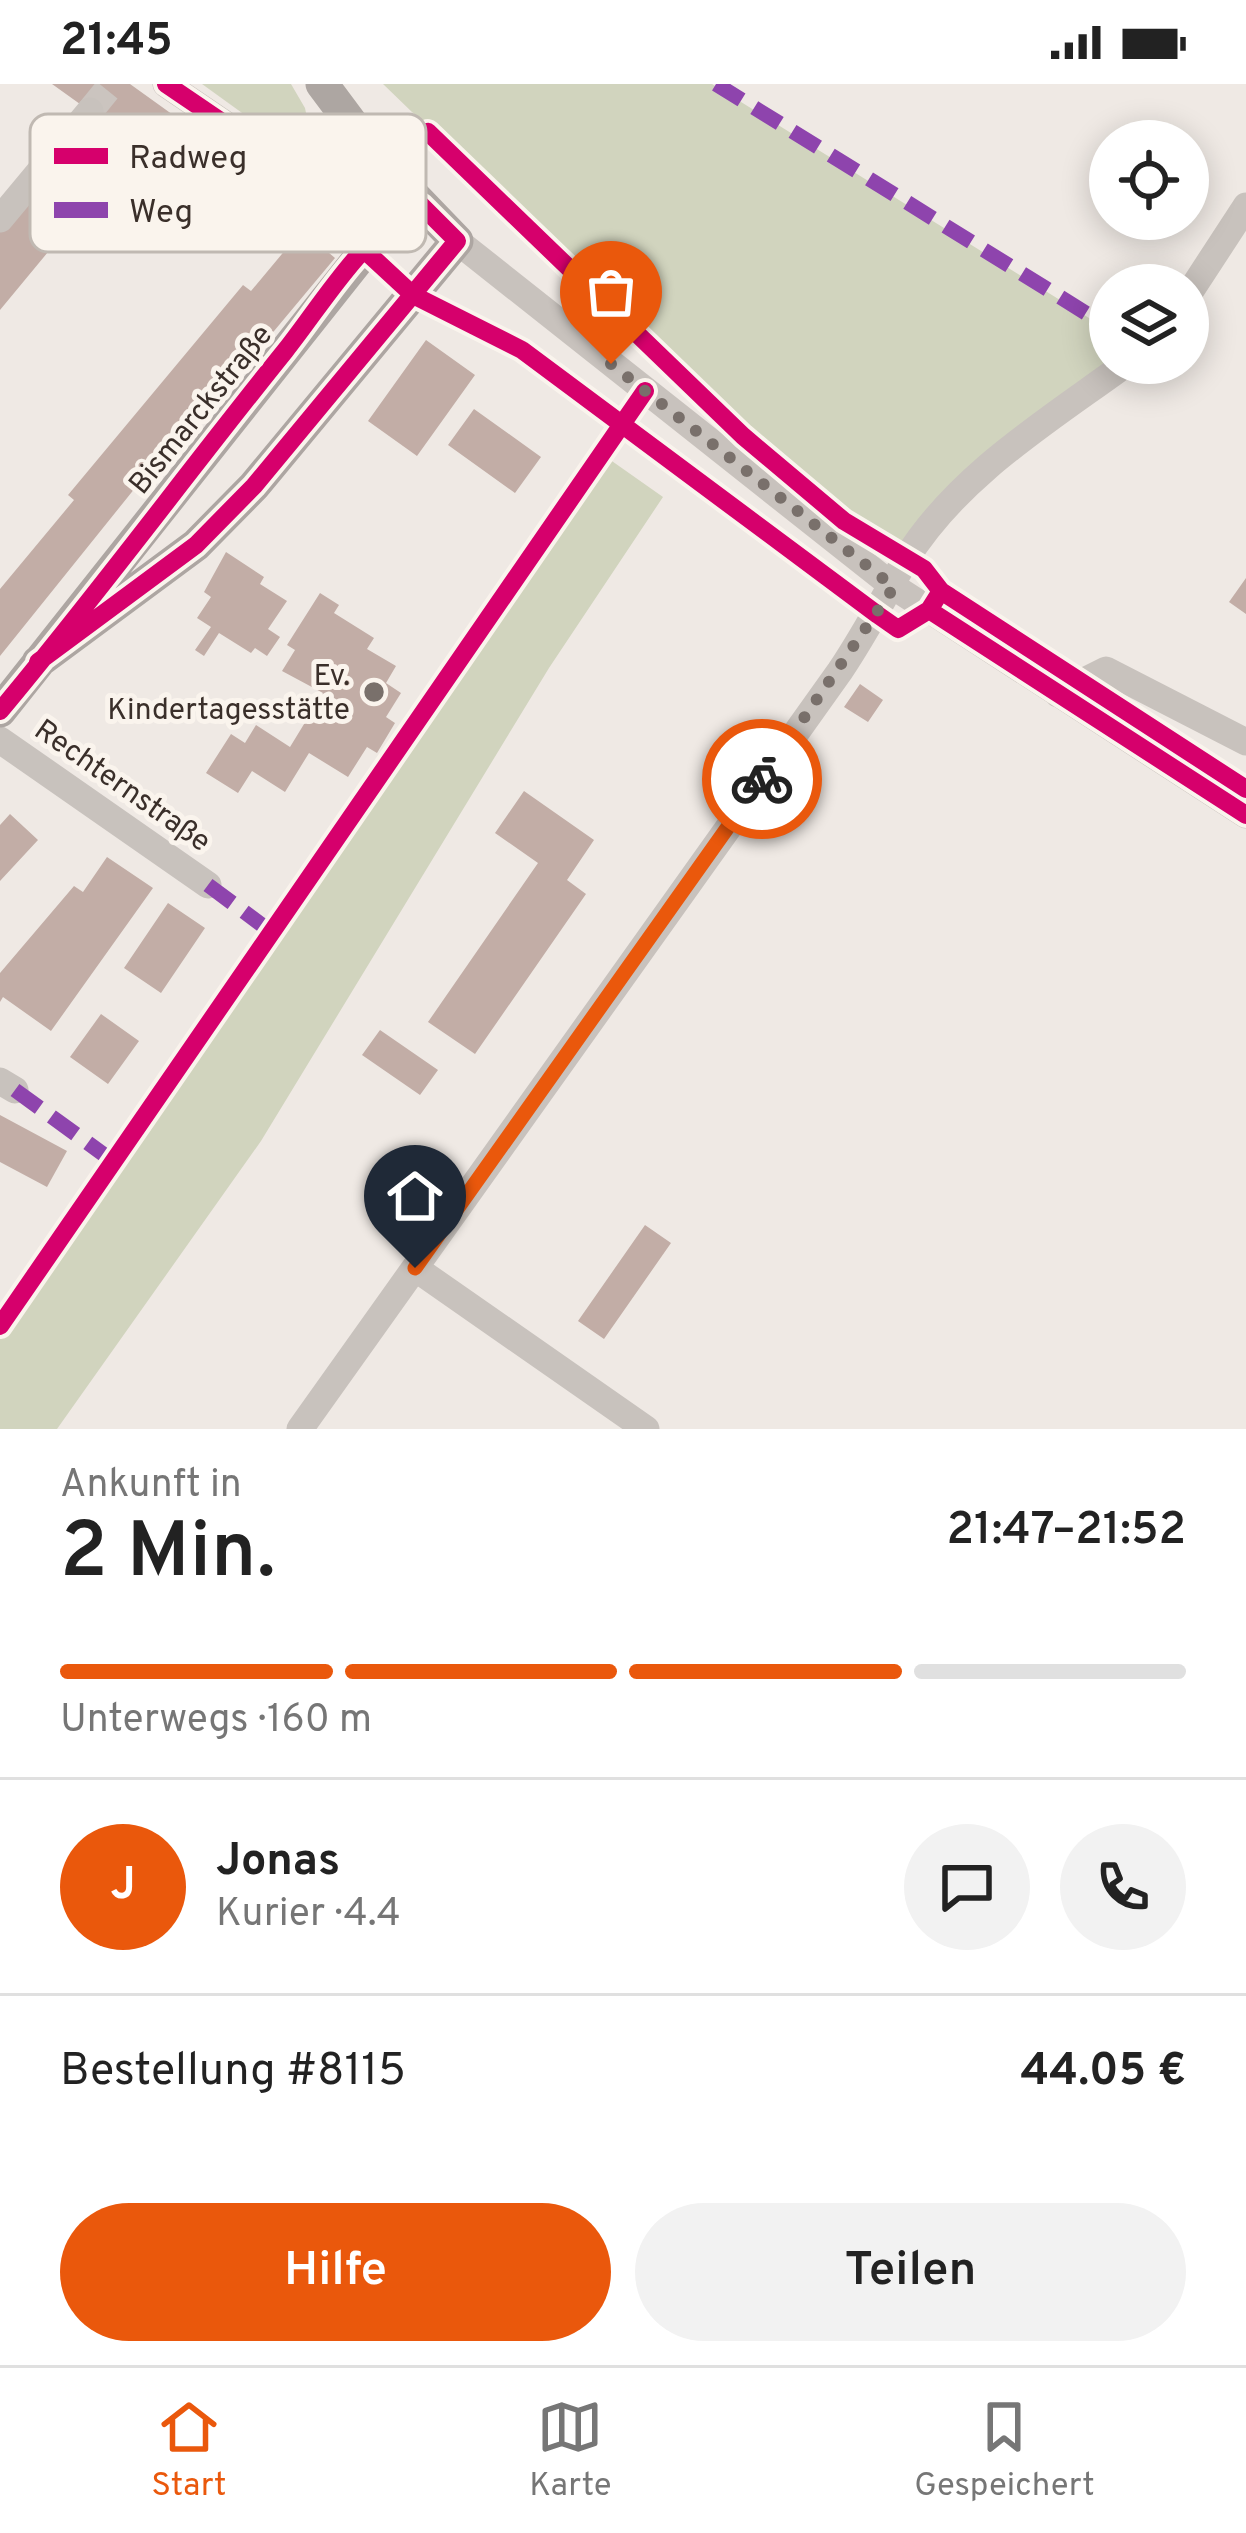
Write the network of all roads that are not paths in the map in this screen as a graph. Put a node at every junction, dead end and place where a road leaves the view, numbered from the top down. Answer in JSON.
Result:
{"nodes":[{"id":1,"x":166,"y":84,"type":"edge"},
{"id":2,"x":322,"y":84,"type":"edge"},
{"id":3,"x":90,"y":111,"type":"tunnel mouth"},
{"id":4,"x":88,"y":114,"type":"edge"},
{"id":5,"x":210,"y":114,"type":"edge"},
{"id":6,"x":344,"y":114,"type":"edge"},
{"id":7,"x":30,"y":183,"type":"edge"},
{"id":8,"x":1246,"y":206,"type":"edge"},
{"id":9,"x":426,"y":210,"type":"edge"},
{"id":10,"x":0,"y":219,"type":"edge"},
{"id":11,"x":457,"y":241,"type":"junction"},
{"id":12,"x":365,"y":252,"type":"edge"},
{"id":13,"x":1208,"y":264,"type":"edge"},
{"id":14,"x":1098,"y":384,"type":"edge"},
{"id":15,"x":894,"y":587,"type":"junction"},
{"id":16,"x":38,"y":662,"type":"junction"},
{"id":17,"x":1058,"y":694,"type":"junction"},
{"id":18,"x":2,"y":704,"type":"edge"},
{"id":19,"x":0,"y":740,"type":"edge"},
{"id":20,"x":1246,"y":742,"type":"edge"},
{"id":21,"x":1246,"y":815,"type":"edge"},
{"id":22,"x":208,"y":885,"type":"dead end"},
{"id":23,"x":415,"y":1268,"type":"junction"},
{"id":24,"x":300,"y":1429,"type":"edge"},
{"id":25,"x":646,"y":1429,"type":"edge"}],
"edges":[{"from":1,"to":5,"type":"street"},
{"from":2,"to":6,"type":"main road"},
{"from":3,"to":4,"type":"street"},
{"from":7,"to":10,"type":"street"},
{"from":8,"to":13,"type":"street"},
{"from":9,"to":11,"type":"main road"},
{"from":11,"to":15,"type":"street"},
{"from":11,"to":16,"type":"main road","name":"Bismarckstraße"},
{"from":12,"to":16,"type":"main road","name":"Bismarckstraße"},
{"from":14,"to":15,"type":"street"},
{"from":15,"to":17,"type":"street"},
{"from":15,"to":23,"type":"street"},
{"from":16,"to":18,"type":"main road","name":"Bismarckstraße"},
{"from":17,"to":20,"type":"street"},
{"from":17,"to":21,"type":"street"},
{"from":19,"to":22,"type":"street","name":"Rechternstraße"},
{"from":23,"to":24,"type":"street"},
{"from":23,"to":25,"type":"street"}]}
